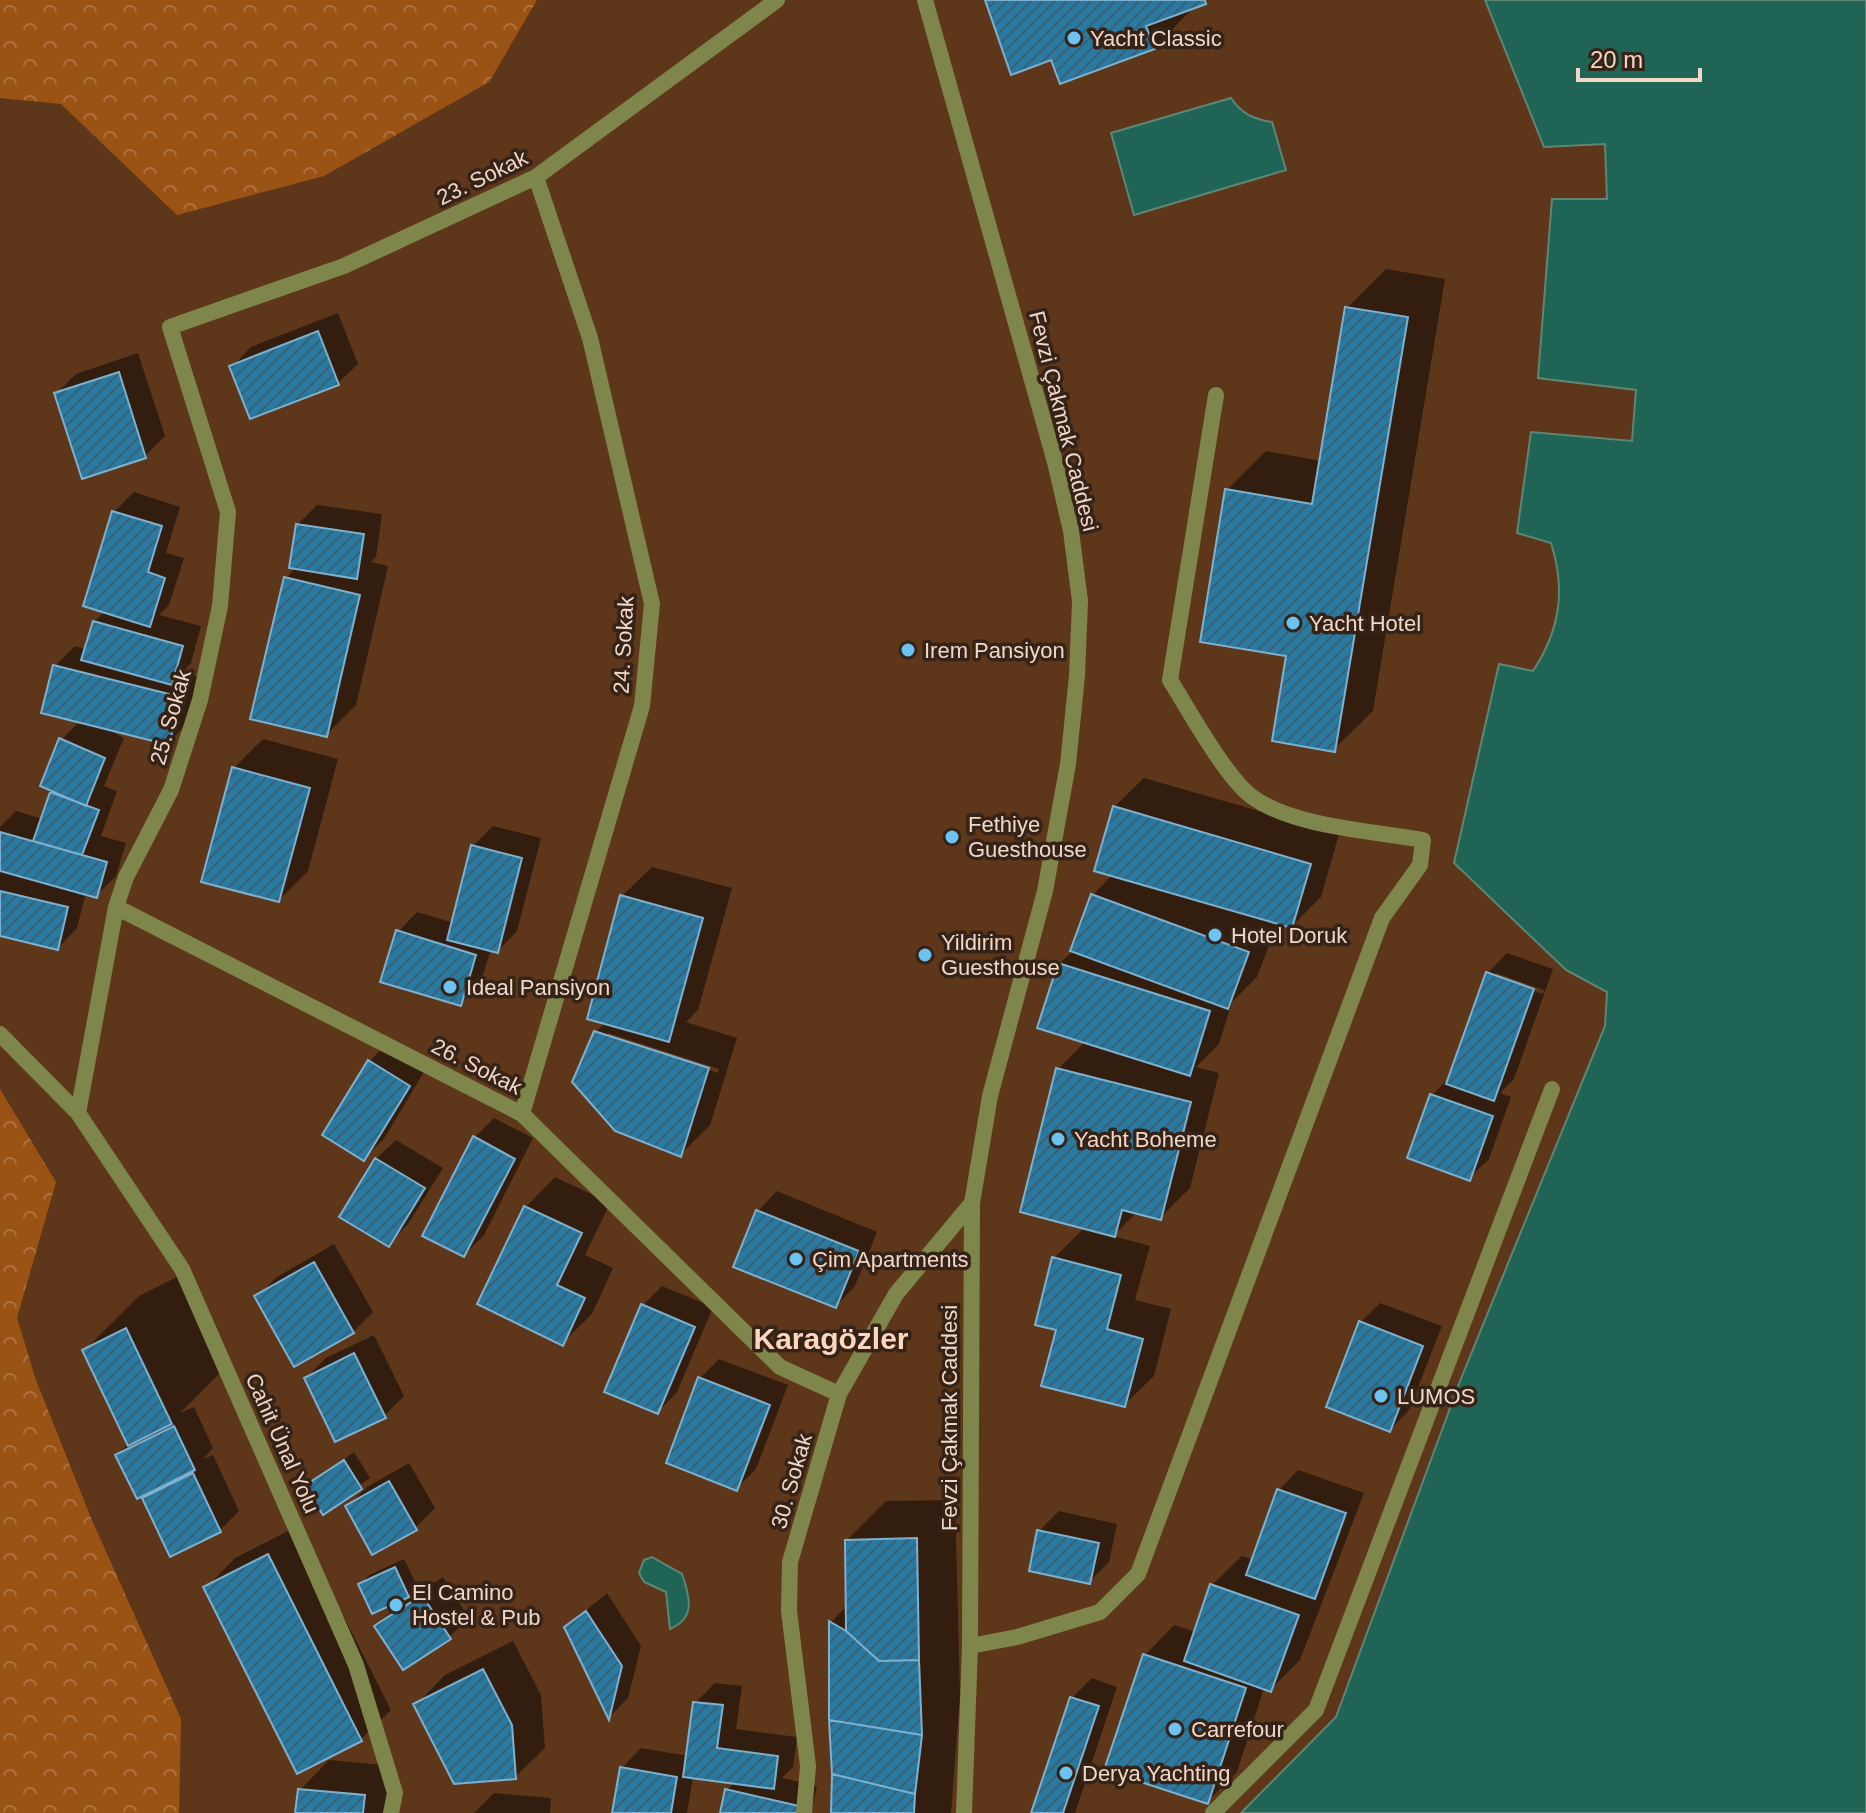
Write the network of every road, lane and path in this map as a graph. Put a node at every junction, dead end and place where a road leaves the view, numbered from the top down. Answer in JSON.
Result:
{"nodes":[{"id":1,"x":777,"y":0,"type":"edge"},
{"id":2,"x":925,"y":0,"type":"edge"},
{"id":3,"x":536,"y":177,"type":"junction"},
{"id":4,"x":170,"y":327,"type":"joint"},
{"id":5,"x":1216,"y":395,"type":"dead end"},
{"id":6,"x":116,"y":907,"type":"junction"},
{"id":7,"x":0,"y":1034,"type":"edge"},
{"id":8,"x":1552,"y":1089,"type":"dead end"},
{"id":9,"x":78,"y":1113,"type":"junction"},
{"id":10,"x":522,"y":1114,"type":"junction"},
{"id":11,"x":972,"y":1203,"type":"junction"},
{"id":12,"x":839,"y":1394,"type":"junction"},
{"id":13,"x":970,"y":1646,"type":"junction"},
{"id":14,"x":391,"y":1813,"type":"edge"},
{"id":15,"x":804,"y":1813,"type":"edge"},
{"id":16,"x":964,"y":1813,"type":"edge"},
{"id":17,"x":1213,"y":1813,"type":"edge"}],
"edges":[{"from":1,"to":3,"type":"street","name":"23. Sokak"},
{"from":2,"to":11,"type":"street","name":"Fevzi Çakmak Caddesi"},
{"from":3,"to":4,"type":"street","name":"23. Sokak"},
{"from":3,"to":10,"type":"street","name":"24. Sokak"},
{"from":4,"to":6,"type":"street","name":"25. Sokak"},
{"from":5,"to":13,"type":"street"},
{"from":6,"to":9,"type":"street","name":"25. Sokak"},
{"from":6,"to":10,"type":"street","name":"26. Sokak"},
{"from":7,"to":9,"type":"street","name":"Cahit Ünal Yolu"},
{"from":8,"to":17,"type":"street"},
{"from":9,"to":14,"type":"street","name":"Cahit Ünal Yolu"},
{"from":10,"to":12,"type":"street","name":"26. Sokak"},
{"from":11,"to":12,"type":"street","name":"30. Sokak"},
{"from":11,"to":13,"type":"street","name":"Fevzi Çakmak Caddesi"},
{"from":12,"to":15,"type":"street","name":"30. Sokak"},
{"from":13,"to":16,"type":"street","name":"Fevzi Çakmak Caddesi"}]}
